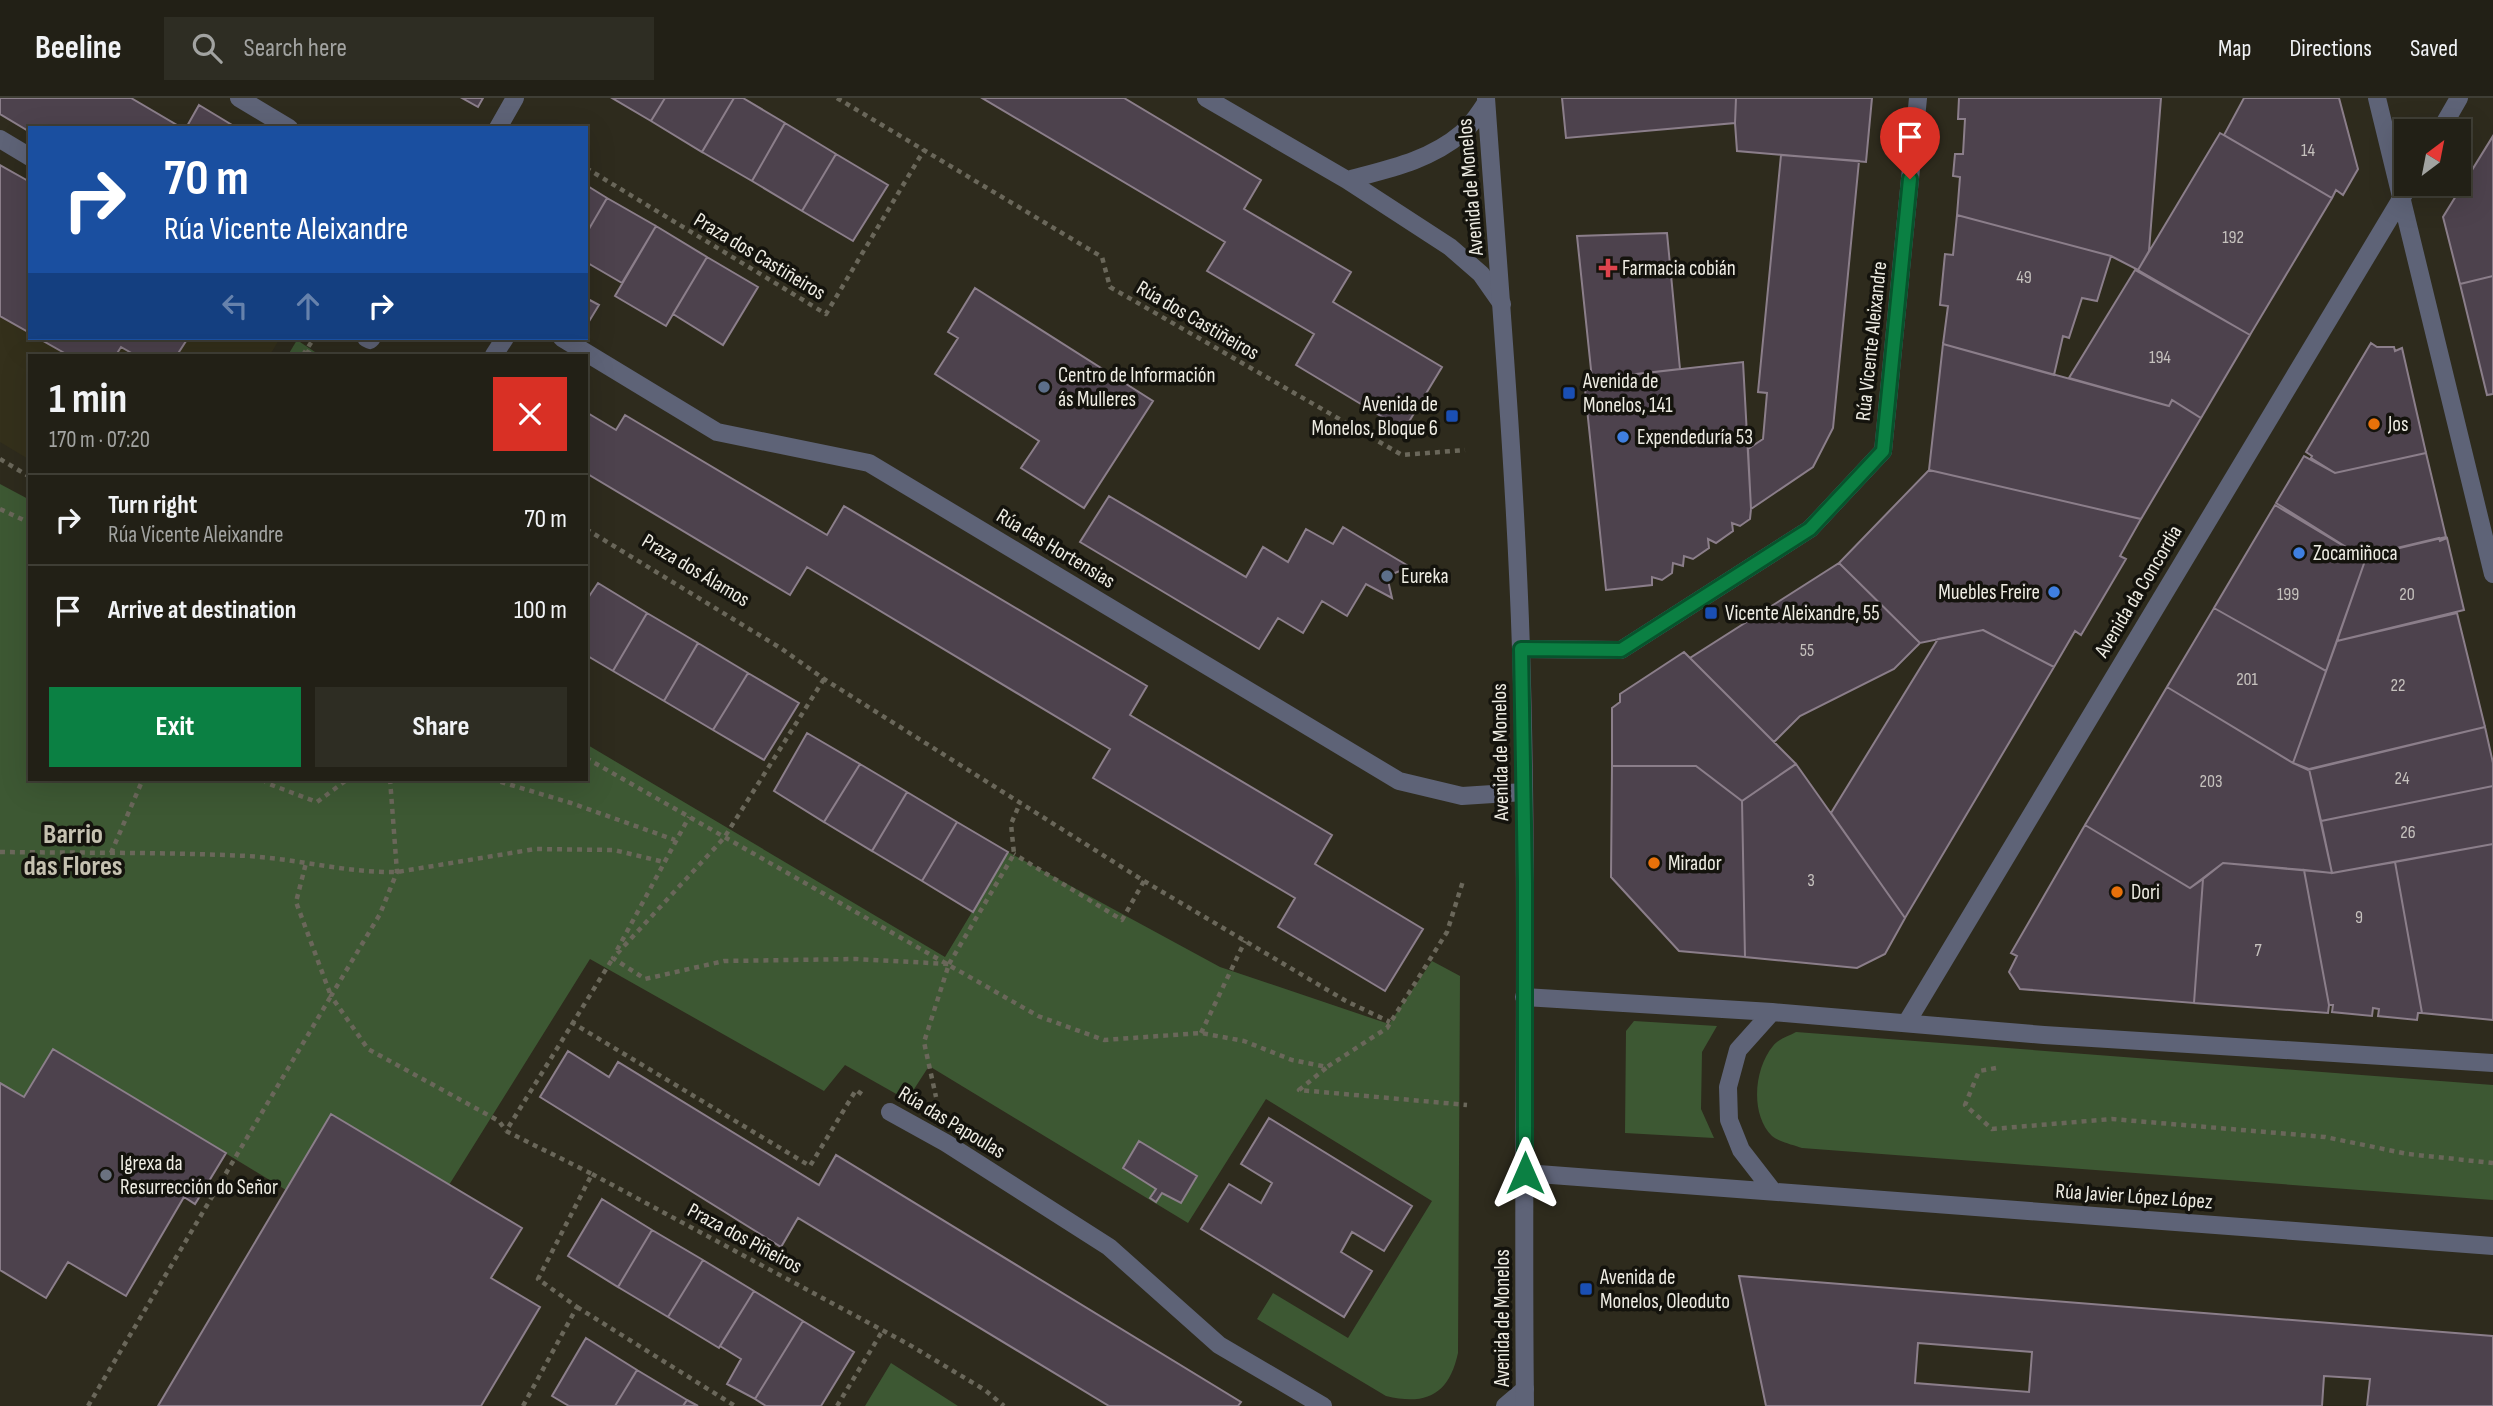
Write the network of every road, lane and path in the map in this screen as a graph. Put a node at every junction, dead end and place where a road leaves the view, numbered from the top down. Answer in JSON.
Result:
{"nodes":[{"id":1,"x":239,"y":98,"type":"edge"},
{"id":2,"x":516,"y":98,"type":"edge"},
{"id":3,"x":837,"y":98,"type":"edge"},
{"id":4,"x":1206,"y":98,"type":"edge"},
{"id":5,"x":1918,"y":98,"type":"edge"},
{"id":6,"x":2377,"y":98,"type":"edge"},
{"id":7,"x":2459,"y":98,"type":"edge"},
{"id":8,"x":1486,"y":101,"type":"edge"},
{"id":9,"x":2447,"y":119,"type":"edge"},
{"id":10,"x":286,"y":126,"type":"edge"},
{"id":11,"x":499,"y":126,"type":"edge"},
{"id":12,"x":0,"y":139,"type":"edge"},
{"id":13,"x":924,"y":150,"type":"junction"},
{"id":14,"x":2394,"y":153,"type":"edge"},
{"id":15,"x":28,"y":156,"type":"edge"},
{"id":16,"x":588,"y":169,"type":"edge"},
{"id":17,"x":1347,"y":180,"type":"junction"},
{"id":18,"x":2403,"y":196,"type":"edge"},
{"id":19,"x":2407,"y":196,"type":"edge"},
{"id":20,"x":1502,"y":304,"type":"junction"},
{"id":21,"x":565,"y":340,"type":"edge"},
{"id":22,"x":1465,"y":450,"type":"dead end"},
{"id":23,"x":0,"y":459,"type":"edge"},
{"id":24,"x":28,"y":476,"type":"edge"},
{"id":25,"x":0,"y":509,"type":"edge"},
{"id":26,"x":28,"y":522,"type":"edge"},
{"id":27,"x":588,"y":530,"type":"edge"},
{"id":28,"x":2493,"y":574,"type":"edge"},
{"id":29,"x":1521,"y":649,"type":"junction"},
{"id":30,"x":824,"y":679,"type":"junction"},
{"id":31,"x":588,"y":759,"type":"edge"},
{"id":32,"x":142,"y":781,"type":"edge"},
{"id":33,"x":264,"y":781,"type":"edge"},
{"id":34,"x":345,"y":781,"type":"edge"},
{"id":35,"x":390,"y":781,"type":"edge"},
{"id":36,"x":498,"y":781,"type":"edge"},
{"id":37,"x":1524,"y":792,"type":"junction"},
{"id":38,"x":1020,"y":803,"type":"junction"},
{"id":39,"x":689,"y":817,"type":"junction"},
{"id":40,"x":723,"y":838,"type":"junction"},
{"id":41,"x":675,"y":840,"type":"junction"},
{"id":42,"x":0,"y":852,"type":"edge"},
{"id":43,"x":111,"y":853,"type":"junction"},
{"id":44,"x":1014,"y":855,"type":"junction"},
{"id":45,"x":664,"y":862,"type":"junction"},
{"id":46,"x":306,"y":863,"type":"junction"},
{"id":47,"x":397,"y":873,"type":"junction"},
{"id":48,"x":1144,"y":881,"type":"junction"},
{"id":49,"x":1463,"y":881,"type":"dead end"},
{"id":50,"x":1245,"y":942,"type":"junction"},
{"id":51,"x":613,"y":958,"type":"junction"},
{"id":52,"x":949,"y":964,"type":"junction"},
{"id":53,"x":331,"y":996,"type":"junction"},
{"id":54,"x":1524,"y":997,"type":"junction"},
{"id":55,"x":1772,"y":1012,"type":"junction"},
{"id":56,"x":1390,"y":1022,"type":"junction"},
{"id":57,"x":1907,"y":1022,"type":"junction"},
{"id":58,"x":571,"y":1023,"type":"junction"},
{"id":59,"x":1200,"y":1033,"type":"junction"},
{"id":60,"x":2044,"y":1035,"type":"junction"},
{"id":61,"x":2493,"y":1063,"type":"edge"},
{"id":62,"x":1327,"y":1067,"type":"junction"},
{"id":63,"x":1467,"y":1105,"type":"dead end"},
{"id":64,"x":890,"y":1112,"type":"joint"},
{"id":65,"x":506,"y":1131,"type":"junction"},
{"id":66,"x":946,"y":1143,"type":"junction"},
{"id":67,"x":2493,"y":1163,"type":"edge"},
{"id":68,"x":1525,"y":1173,"type":"junction"},
{"id":69,"x":592,"y":1174,"type":"junction"},
{"id":70,"x":1772,"y":1191,"type":"junction"},
{"id":71,"x":2493,"y":1247,"type":"edge"},
{"id":72,"x":577,"y":1307,"type":"junction"},
{"id":73,"x":883,"y":1330,"type":"junction"},
{"id":74,"x":1525,"y":1397,"type":"edge"},
{"id":75,"x":88,"y":1406,"type":"edge"},
{"id":76,"x":523,"y":1406,"type":"edge"},
{"id":77,"x":735,"y":1406,"type":"edge"},
{"id":78,"x":837,"y":1406,"type":"edge"},
{"id":79,"x":1004,"y":1406,"type":"edge"},
{"id":80,"x":1323,"y":1406,"type":"edge"},
{"id":81,"x":1506,"y":1406,"type":"edge"}],
"edges":[{"from":1,"to":10,"type":"street"},
{"from":2,"to":11,"type":"street"},
{"from":3,"to":13,"type":"path","name":"Rúa dos Castiñeiros"},
{"from":4,"to":17,"type":"street"},
{"from":5,"to":29,"type":"street","name":"Rúa Vicente Aleixandre"},
{"from":6,"to":14,"type":"street"},
{"from":7,"to":9,"type":"street"},
{"from":8,"to":17,"type":"street"},
{"from":8,"to":20,"type":"street","name":"Avenida de Monelos"},
{"from":12,"to":15,"type":"street"},
{"from":13,"to":16,"type":"path","name":"Praza dos Castiñeiros"},
{"from":13,"to":22,"type":"path","name":"Rúa dos Castiñeiros"},
{"from":17,"to":20,"type":"street"},
{"from":18,"to":57,"type":"street","name":"Avenida da Concordia"},
{"from":19,"to":28,"type":"street"},
{"from":20,"to":29,"type":"street","name":"Avenida de Monelos"},
{"from":21,"to":37,"type":"street","name":"Rúa das Hortensias"},
{"from":23,"to":24,"type":"path"},
{"from":25,"to":26,"type":"path"},
{"from":27,"to":30,"type":"path","name":"Praza dos Álamos"},
{"from":29,"to":37,"type":"street","name":"Avenida de Monelos"},
{"from":30,"to":38,"type":"path","name":"Praza dos Álamos"},
{"from":30,"to":40,"type":"path"},
{"from":31,"to":39,"type":"path"},
{"from":32,"to":43,"type":"path"},
{"from":33,"to":34,"type":"path"},
{"from":35,"to":47,"type":"path"},
{"from":36,"to":41,"type":"path"},
{"from":37,"to":54,"type":"street","name":"Avenida de Monelos"},
{"from":38,"to":44,"type":"path"},
{"from":38,"to":48,"type":"path"},
{"from":39,"to":40,"type":"path"},
{"from":39,"to":41,"type":"path"},
{"from":40,"to":51,"type":"path"},
{"from":40,"to":52,"type":"path"},
{"from":41,"to":45,"type":"path"},
{"from":42,"to":43,"type":"path"},
{"from":43,"to":46,"type":"path"},
{"from":44,"to":48,"type":"path"},
{"from":44,"to":52,"type":"path"},
{"from":45,"to":47,"type":"path"},
{"from":45,"to":51,"type":"path"},
{"from":46,"to":47,"type":"path"},
{"from":46,"to":53,"type":"path","name":"Praza dos Piñeiros"},
{"from":47,"to":53,"type":"path"},
{"from":48,"to":50,"type":"path"},
{"from":49,"to":56,"type":"path"},
{"from":50,"to":56,"type":"path"},
{"from":50,"to":59,"type":"path"},
{"from":51,"to":52,"type":"path"},
{"from":51,"to":58,"type":"path"},
{"from":52,"to":59,"type":"path"},
{"from":52,"to":66,"type":"path"},
{"from":53,"to":65,"type":"path","name":"Praza dos Piñeiros"},
{"from":53,"to":75,"type":"path"},
{"from":54,"to":55,"type":"street"},
{"from":54,"to":68,"type":"street","name":"Avenida de Monelos"},
{"from":55,"to":57,"type":"street"},
{"from":55,"to":70,"type":"street"},
{"from":56,"to":62,"type":"path"},
{"from":57,"to":60,"type":"street"},
{"from":58,"to":64,"type":"path","name":"Rúa das Papoulas"},
{"from":58,"to":65,"type":"path"},
{"from":59,"to":62,"type":"path"},
{"from":60,"to":61,"type":"street"},
{"from":60,"to":67,"type":"path"},
{"from":62,"to":63,"type":"path"},
{"from":64,"to":66,"type":"street","name":"Rúa das Papoulas"},
{"from":65,"to":69,"type":"path","name":"Praza dos Piñeiros"},
{"from":66,"to":80,"type":"street","name":"Rúa das Papoulas"},
{"from":68,"to":70,"type":"street","name":"Rúa Javier López López"},
{"from":68,"to":74,"type":"street","name":"Avenida de Monelos"},
{"from":69,"to":72,"type":"path"},
{"from":69,"to":73,"type":"path","name":"Praza dos Piñeiros"},
{"from":70,"to":71,"type":"street","name":"Rúa Javier López López"},
{"from":72,"to":76,"type":"path"},
{"from":72,"to":77,"type":"path"},
{"from":73,"to":78,"type":"path"},
{"from":73,"to":79,"type":"path","name":"Praza dos Piñeiros"},
{"from":74,"to":81,"type":"street"}]}
